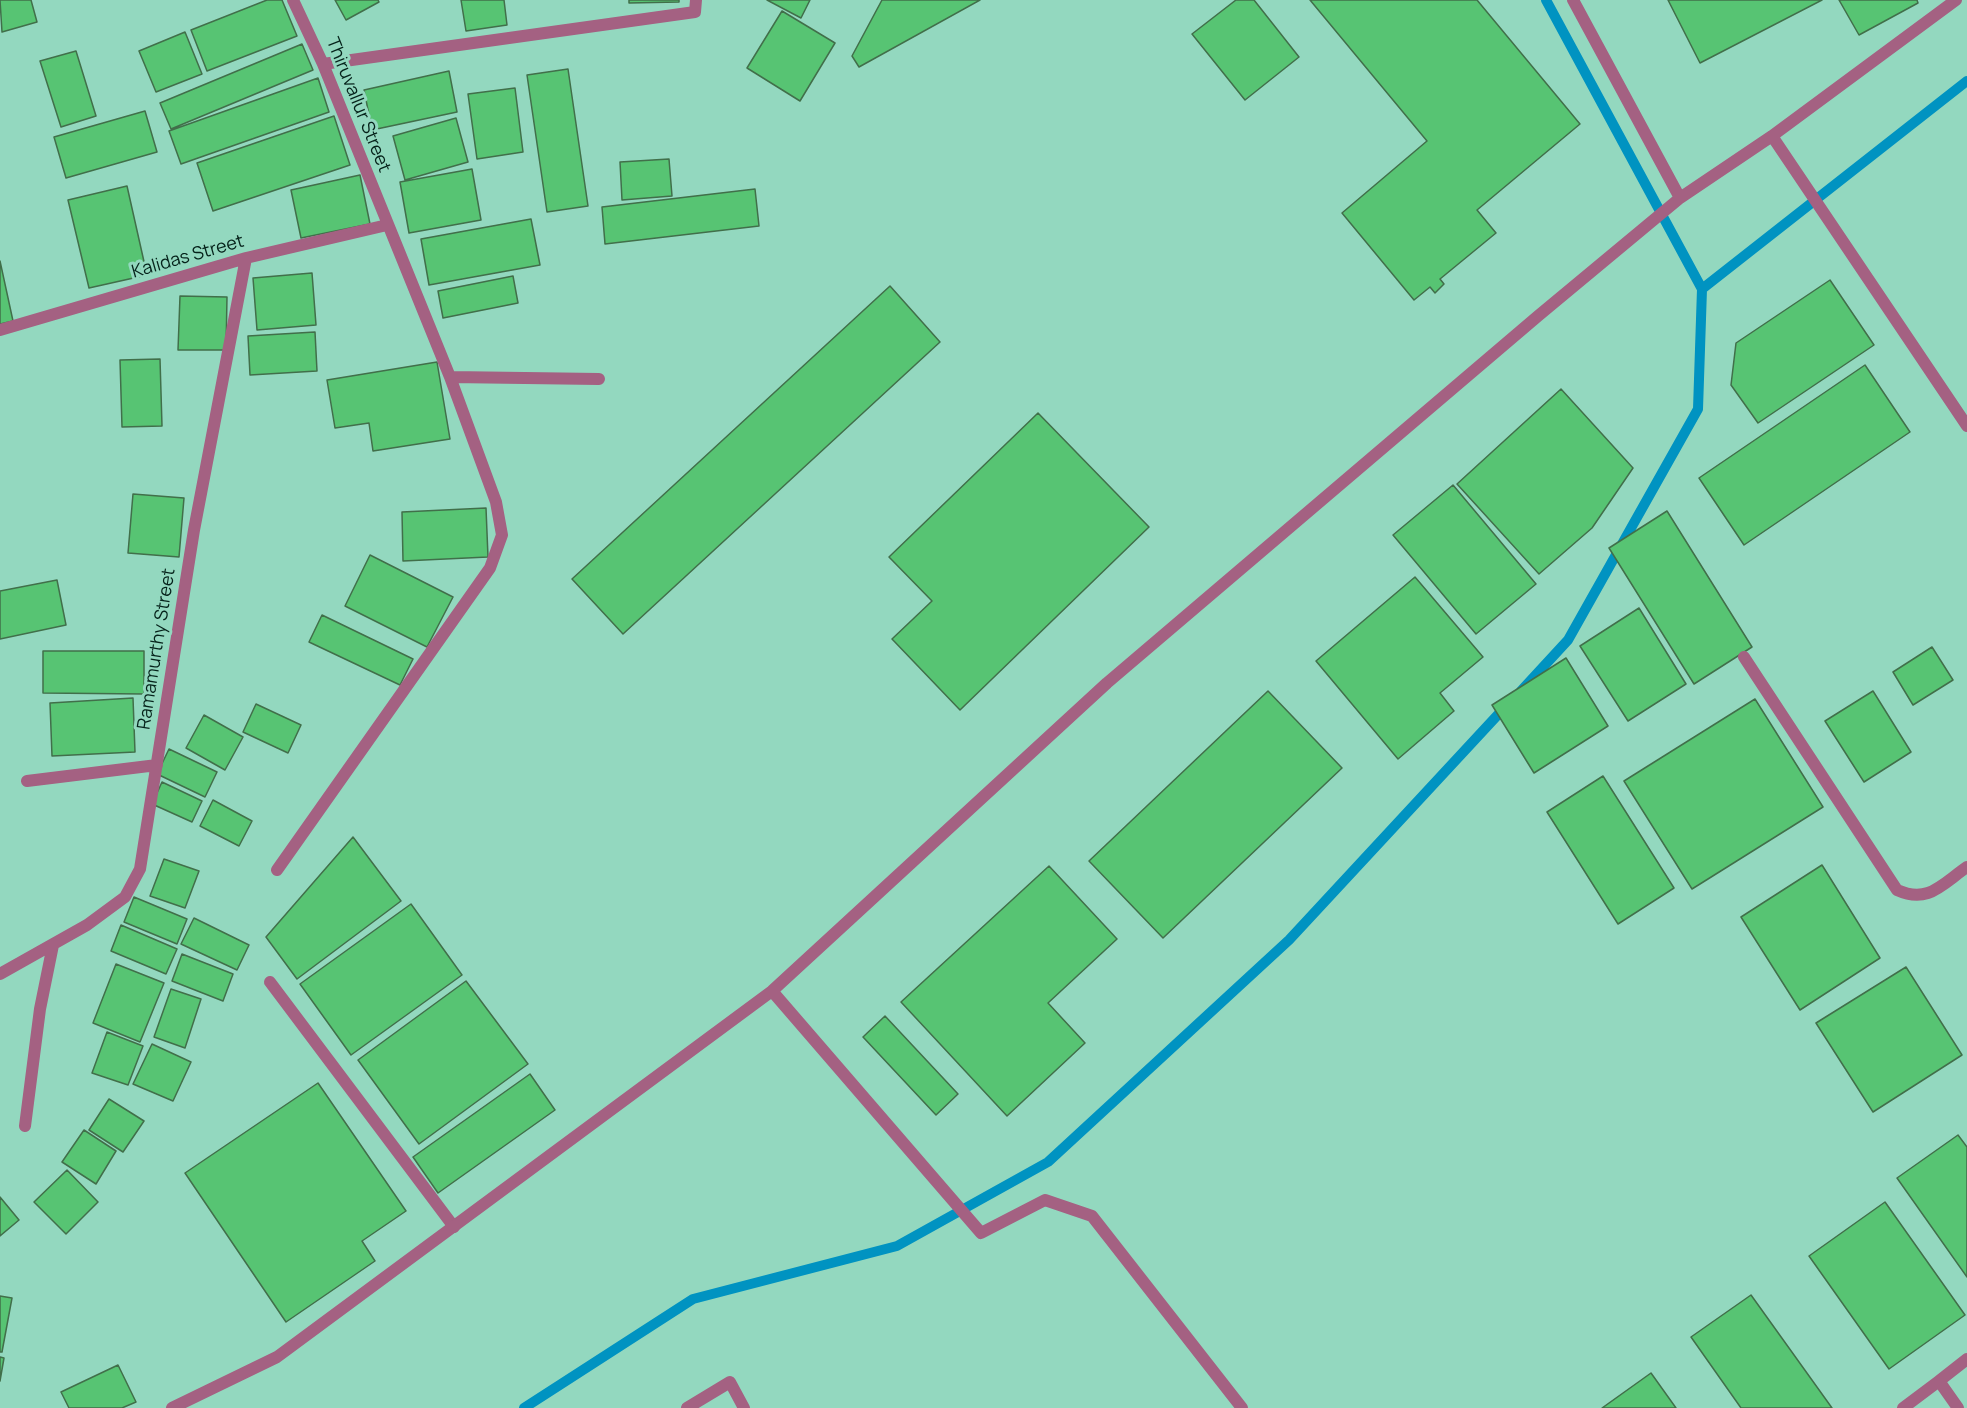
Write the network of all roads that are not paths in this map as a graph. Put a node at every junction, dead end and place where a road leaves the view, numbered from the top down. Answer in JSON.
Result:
{"nodes":[{"id":1,"x":293,"y":0,"type":"edge"},
{"id":2,"x":696,"y":0,"type":"edge"},
{"id":3,"x":1573,"y":0,"type":"edge"},
{"id":4,"x":1956,"y":0,"type":"edge"},
{"id":5,"x":323,"y":64,"type":"junction"},
{"id":6,"x":1772,"y":136,"type":"junction"},
{"id":7,"x":1680,"y":198,"type":"junction"},
{"id":8,"x":387,"y":225,"type":"junction"},
{"id":9,"x":246,"y":258,"type":"junction"},
{"id":10,"x":0,"y":330,"type":"edge"},
{"id":11,"x":450,"y":376,"type":"junction"},
{"id":12,"x":599,"y":379,"type":"dead end"},
{"id":13,"x":1967,"y":426,"type":"edge"},
{"id":14,"x":1744,"y":657,"type":"dead end"},
{"id":15,"x":157,"y":765,"type":"junction"},
{"id":16,"x":27,"y":781,"type":"dead end"},
{"id":17,"x":1967,"y":867,"type":"edge"},
{"id":18,"x":277,"y":870,"type":"dead end"},
{"id":19,"x":53,"y":945,"type":"junction"},
{"id":20,"x":0,"y":974,"type":"edge"},
{"id":21,"x":270,"y":982,"type":"dead end"},
{"id":22,"x":772,"y":991,"type":"junction"},
{"id":23,"x":25,"y":1126,"type":"dead end"},
{"id":24,"x":454,"y":1227,"type":"junction"},
{"id":25,"x":1967,"y":1359,"type":"edge"},
{"id":26,"x":1939,"y":1381,"type":"junction"},
{"id":27,"x":172,"y":1408,"type":"edge"},
{"id":28,"x":687,"y":1408,"type":"edge"},
{"id":29,"x":744,"y":1408,"type":"edge"},
{"id":30,"x":1242,"y":1408,"type":"edge"},
{"id":31,"x":1903,"y":1408,"type":"edge"},
{"id":32,"x":1958,"y":1408,"type":"edge"}],
"edges":[{"from":1,"to":5,"type":"street","name":"Thiruvallur Street"},
{"from":2,"to":5,"type":"street"},
{"from":3,"to":7,"type":"street"},
{"from":4,"to":6,"type":"street"},
{"from":5,"to":8,"type":"street","name":"Thiruvallur Street"},
{"from":6,"to":7,"type":"street"},
{"from":6,"to":13,"type":"street"},
{"from":7,"to":22,"type":"street"},
{"from":8,"to":9,"type":"street","name":"Kalidas Street"},
{"from":8,"to":11,"type":"street","name":"Thiruvallur Street"},
{"from":9,"to":10,"type":"street","name":"Kalidas Street"},
{"from":9,"to":15,"type":"street","name":"Ramamurthy Street"},
{"from":11,"to":12,"type":"street"},
{"from":11,"to":18,"type":"street","name":"Thiruvallur Street"},
{"from":14,"to":17,"type":"street"},
{"from":15,"to":16,"type":"street"},
{"from":15,"to":19,"type":"street","name":"Ramamurthy Street"},
{"from":19,"to":20,"type":"street","name":"Ramamurthy Street"},
{"from":19,"to":23,"type":"street"},
{"from":21,"to":24,"type":"street"},
{"from":22,"to":24,"type":"street"},
{"from":22,"to":30,"type":"street"},
{"from":24,"to":27,"type":"street"},
{"from":25,"to":26,"type":"street"},
{"from":26,"to":31,"type":"street"},
{"from":26,"to":32,"type":"street"},
{"from":28,"to":29,"type":"street"}]}
